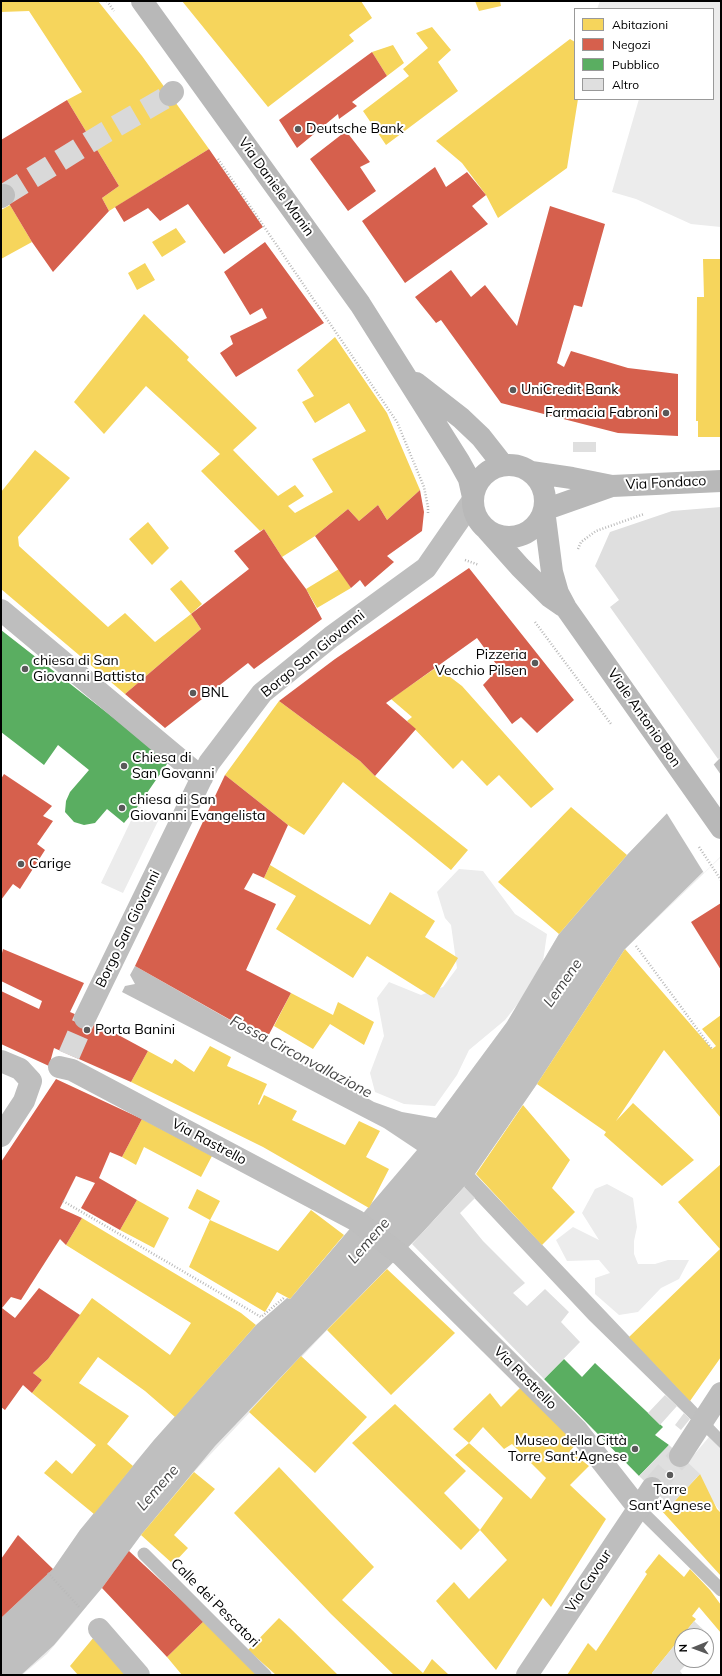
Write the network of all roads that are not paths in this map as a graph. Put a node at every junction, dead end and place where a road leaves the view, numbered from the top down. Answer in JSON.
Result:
{"nodes":[{"id":1,"x":142,"y":1,"type":"edge"},
{"id":2,"x":406,"y":375,"type":"junction"},
{"id":3,"x":503,"y":465,"type":"junction"},
{"id":4,"x":531,"y":472,"type":"junction"},
{"id":5,"x":721,"y":481,"type":"edge"},
{"id":6,"x":612,"y":486,"type":"junction"},
{"id":7,"x":473,"y":499,"type":"junction"},
{"id":8,"x":544,"y":510,"type":"junction"},
{"id":9,"x":486,"y":529,"type":"junction"},
{"id":10,"x":566,"y":608,"type":"junction"},
{"id":11,"x":4,"y":612,"type":"edge"},
{"id":12,"x":202,"y":778,"type":"junction"},
{"id":13,"x":721,"y":828,"type":"edge"},
{"id":14,"x":85,"y":1018,"type":"tunnel mouth"},
{"id":15,"x":1,"y":1061,"type":"edge"},
{"id":16,"x":31,"y":1081,"type":"junction"},
{"id":17,"x":1,"y":1136,"type":"edge"},
{"id":18,"x":721,"y":1393,"type":"edge"},
{"id":19,"x":680,"y":1456,"type":"tunnel mouth"},
{"id":20,"x":652,"y":1488,"type":"tunnel mouth"},
{"id":21,"x":639,"y":1509,"type":"junction"},
{"id":22,"x":144,"y":1554,"type":"dead end"},
{"id":23,"x":721,"y":1590,"type":"edge"},
{"id":24,"x":99,"y":1629,"type":"road end"},
{"id":25,"x":139,"y":1675,"type":"edge"},
{"id":26,"x":265,"y":1675,"type":"edge"},
{"id":27,"x":527,"y":1675,"type":"edge"}],
"edges":[{"from":1,"to":2,"type":"main road","name":"Via Daniele Manin"},
{"from":2,"to":3,"type":"main road","name":"Via Daniele Manin"},
{"from":2,"to":7,"type":"main road","name":"Via Daniele Manin"},
{"from":3,"to":4,"type":"main road"},
{"from":3,"to":7,"type":"main road"},
{"from":4,"to":6,"type":"main road","name":"Via Fondaco"},
{"from":4,"to":8,"type":"main road"},
{"from":5,"to":6,"type":"main road","name":"Via Fondaco"},
{"from":6,"to":8,"type":"main road","name":"Via Fondaco"},
{"from":7,"to":9,"type":"main road"},
{"from":7,"to":12,"type":"street","name":"Borgo San Giovanni"},
{"from":8,"to":9,"type":"main road"},
{"from":8,"to":10,"type":"main road","name":"Viale Antonio Bon"},
{"from":9,"to":10,"type":"main road","name":"Viale Antonio Bon"},
{"from":10,"to":13,"type":"main road","name":"Viale Antonio Bon"},
{"from":11,"to":12,"type":"street"},
{"from":12,"to":14,"type":"street","name":"Borgo San Giovanni"},
{"from":15,"to":16,"type":"street"},
{"from":16,"to":17,"type":"street"},
{"from":16,"to":21,"type":"street","name":"Via Rastrello"},
{"from":18,"to":19,"type":"street"},
{"from":20,"to":21,"type":"street","name":"Via Cavour"},
{"from":21,"to":23,"type":"lane"},
{"from":21,"to":27,"type":"street","name":"Via Cavour"},
{"from":22,"to":26,"type":"lane","name":"Calle dei Pescatori"},
{"from":24,"to":25,"type":"street"}]}
